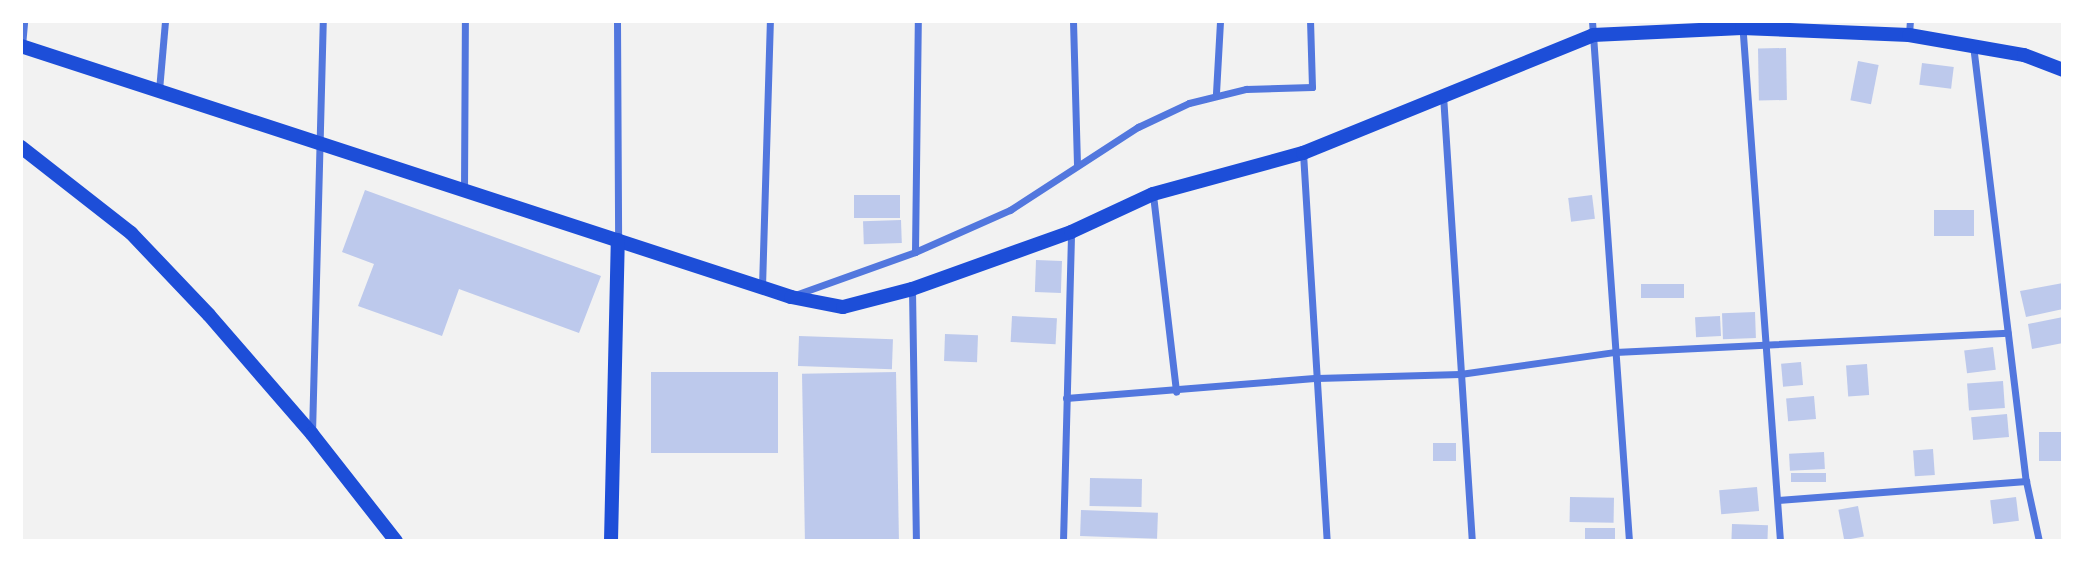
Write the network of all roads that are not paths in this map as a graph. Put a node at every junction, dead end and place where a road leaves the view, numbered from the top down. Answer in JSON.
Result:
{"nodes":[{"id":1,"x":24,"y":21,"type":"edge"},
{"id":2,"x":165,"y":21,"type":"edge"},
{"id":3,"x":323,"y":21,"type":"edge"},
{"id":4,"x":466,"y":21,"type":"edge"},
{"id":5,"x":617,"y":21,"type":"edge"},
{"id":6,"x":769,"y":21,"type":"edge"},
{"id":7,"x":918,"y":21,"type":"edge"},
{"id":8,"x":1073,"y":21,"type":"edge"},
{"id":9,"x":1220,"y":21,"type":"edge"},
{"id":10,"x":1310,"y":21,"type":"edge"},
{"id":11,"x":1742,"y":25,"type":"edge"},
{"id":12,"x":1592,"y":28,"type":"edge"},
{"id":13,"x":1910,"y":28,"type":"edge"},
{"id":14,"x":1973,"y":44,"type":"junction"},
{"id":15,"x":21,"y":47,"type":"edge"},
{"id":16,"x":2063,"y":70,"type":"edge"},
{"id":17,"x":159,"y":91,"type":"junction"},
{"id":18,"x":1216,"y":93,"type":"junction"},
{"id":19,"x":1443,"y":94,"type":"junction"},
{"id":20,"x":320,"y":144,"type":"junction"},
{"id":21,"x":21,"y":147,"type":"edge"},
{"id":22,"x":1303,"y":153,"type":"junction"},
{"id":23,"x":1077,"y":164,"type":"junction"},
{"id":24,"x":464,"y":191,"type":"junction"},
{"id":25,"x":1153,"y":194,"type":"junction"},
{"id":26,"x":1071,"y":232,"type":"junction"},
{"id":27,"x":618,"y":240,"type":"junction"},
{"id":28,"x":915,"y":252,"type":"junction"},
{"id":29,"x":762,"y":287,"type":"junction"},
{"id":30,"x":912,"y":289,"type":"junction"},
{"id":31,"x":791,"y":297,"type":"junction"},
{"id":32,"x":2008,"y":333,"type":"junction"},
{"id":33,"x":1768,"y":348,"type":"junction"},
{"id":34,"x":1615,"y":352,"type":"junction"},
{"id":35,"x":1460,"y":374,"type":"junction"},
{"id":36,"x":1317,"y":378,"type":"junction"},
{"id":37,"x":1176,"y":392,"type":"junction"},
{"id":38,"x":1066,"y":398,"type":"junction"},
{"id":39,"x":312,"y":434,"type":"junction"},
{"id":40,"x":2026,"y":481,"type":"junction"},
{"id":41,"x":1778,"y":500,"type":"junction"},
{"id":42,"x":396,"y":541,"type":"edge"},
{"id":43,"x":611,"y":541,"type":"edge"},
{"id":44,"x":916,"y":541,"type":"edge"},
{"id":45,"x":1063,"y":541,"type":"edge"},
{"id":46,"x":1327,"y":541,"type":"edge"},
{"id":47,"x":1472,"y":541,"type":"edge"},
{"id":48,"x":1629,"y":541,"type":"edge"},
{"id":49,"x":1780,"y":541,"type":"edge"},
{"id":50,"x":2039,"y":541,"type":"edge"}],
"edges":[{"from":1,"to":15,"type":"street"},
{"from":2,"to":17,"type":"street"},
{"from":3,"to":20,"type":"street"},
{"from":4,"to":24,"type":"street"},
{"from":5,"to":27,"type":"street"},
{"from":6,"to":29,"type":"street"},
{"from":7,"to":28,"type":"street"},
{"from":8,"to":23,"type":"street"},
{"from":9,"to":18,"type":"street"},
{"from":10,"to":18,"type":"street"},
{"from":11,"to":12,"type":"main road"},
{"from":11,"to":13,"type":"main road"},
{"from":11,"to":33,"type":"street"},
{"from":12,"to":19,"type":"main road"},
{"from":12,"to":34,"type":"street"},
{"from":13,"to":14,"type":"main road"},
{"from":14,"to":16,"type":"main road"},
{"from":14,"to":32,"type":"street"},
{"from":15,"to":17,"type":"main road"},
{"from":17,"to":20,"type":"main road"},
{"from":18,"to":23,"type":"street"},
{"from":19,"to":22,"type":"main road"},
{"from":19,"to":35,"type":"street"},
{"from":20,"to":24,"type":"main road"},
{"from":20,"to":39,"type":"street"},
{"from":21,"to":39,"type":"main road"},
{"from":22,"to":25,"type":"main road"},
{"from":22,"to":36,"type":"street"},
{"from":23,"to":28,"type":"street"},
{"from":24,"to":27,"type":"main road"},
{"from":25,"to":26,"type":"main road"},
{"from":25,"to":37,"type":"street"},
{"from":26,"to":30,"type":"main road"},
{"from":26,"to":38,"type":"street"},
{"from":27,"to":29,"type":"main road"},
{"from":27,"to":43,"type":"main road"},
{"from":28,"to":31,"type":"street"},
{"from":29,"to":31,"type":"main road"},
{"from":30,"to":31,"type":"main road"},
{"from":30,"to":44,"type":"street"},
{"from":32,"to":33,"type":"street"},
{"from":32,"to":40,"type":"street"},
{"from":33,"to":34,"type":"street"},
{"from":33,"to":41,"type":"street"},
{"from":34,"to":35,"type":"street"},
{"from":34,"to":48,"type":"street"},
{"from":35,"to":36,"type":"street"},
{"from":35,"to":47,"type":"street"},
{"from":36,"to":37,"type":"street"},
{"from":36,"to":46,"type":"street"},
{"from":37,"to":38,"type":"street"},
{"from":38,"to":45,"type":"street"},
{"from":39,"to":42,"type":"main road"},
{"from":40,"to":41,"type":"street"},
{"from":40,"to":50,"type":"street"},
{"from":41,"to":49,"type":"street"}]}
